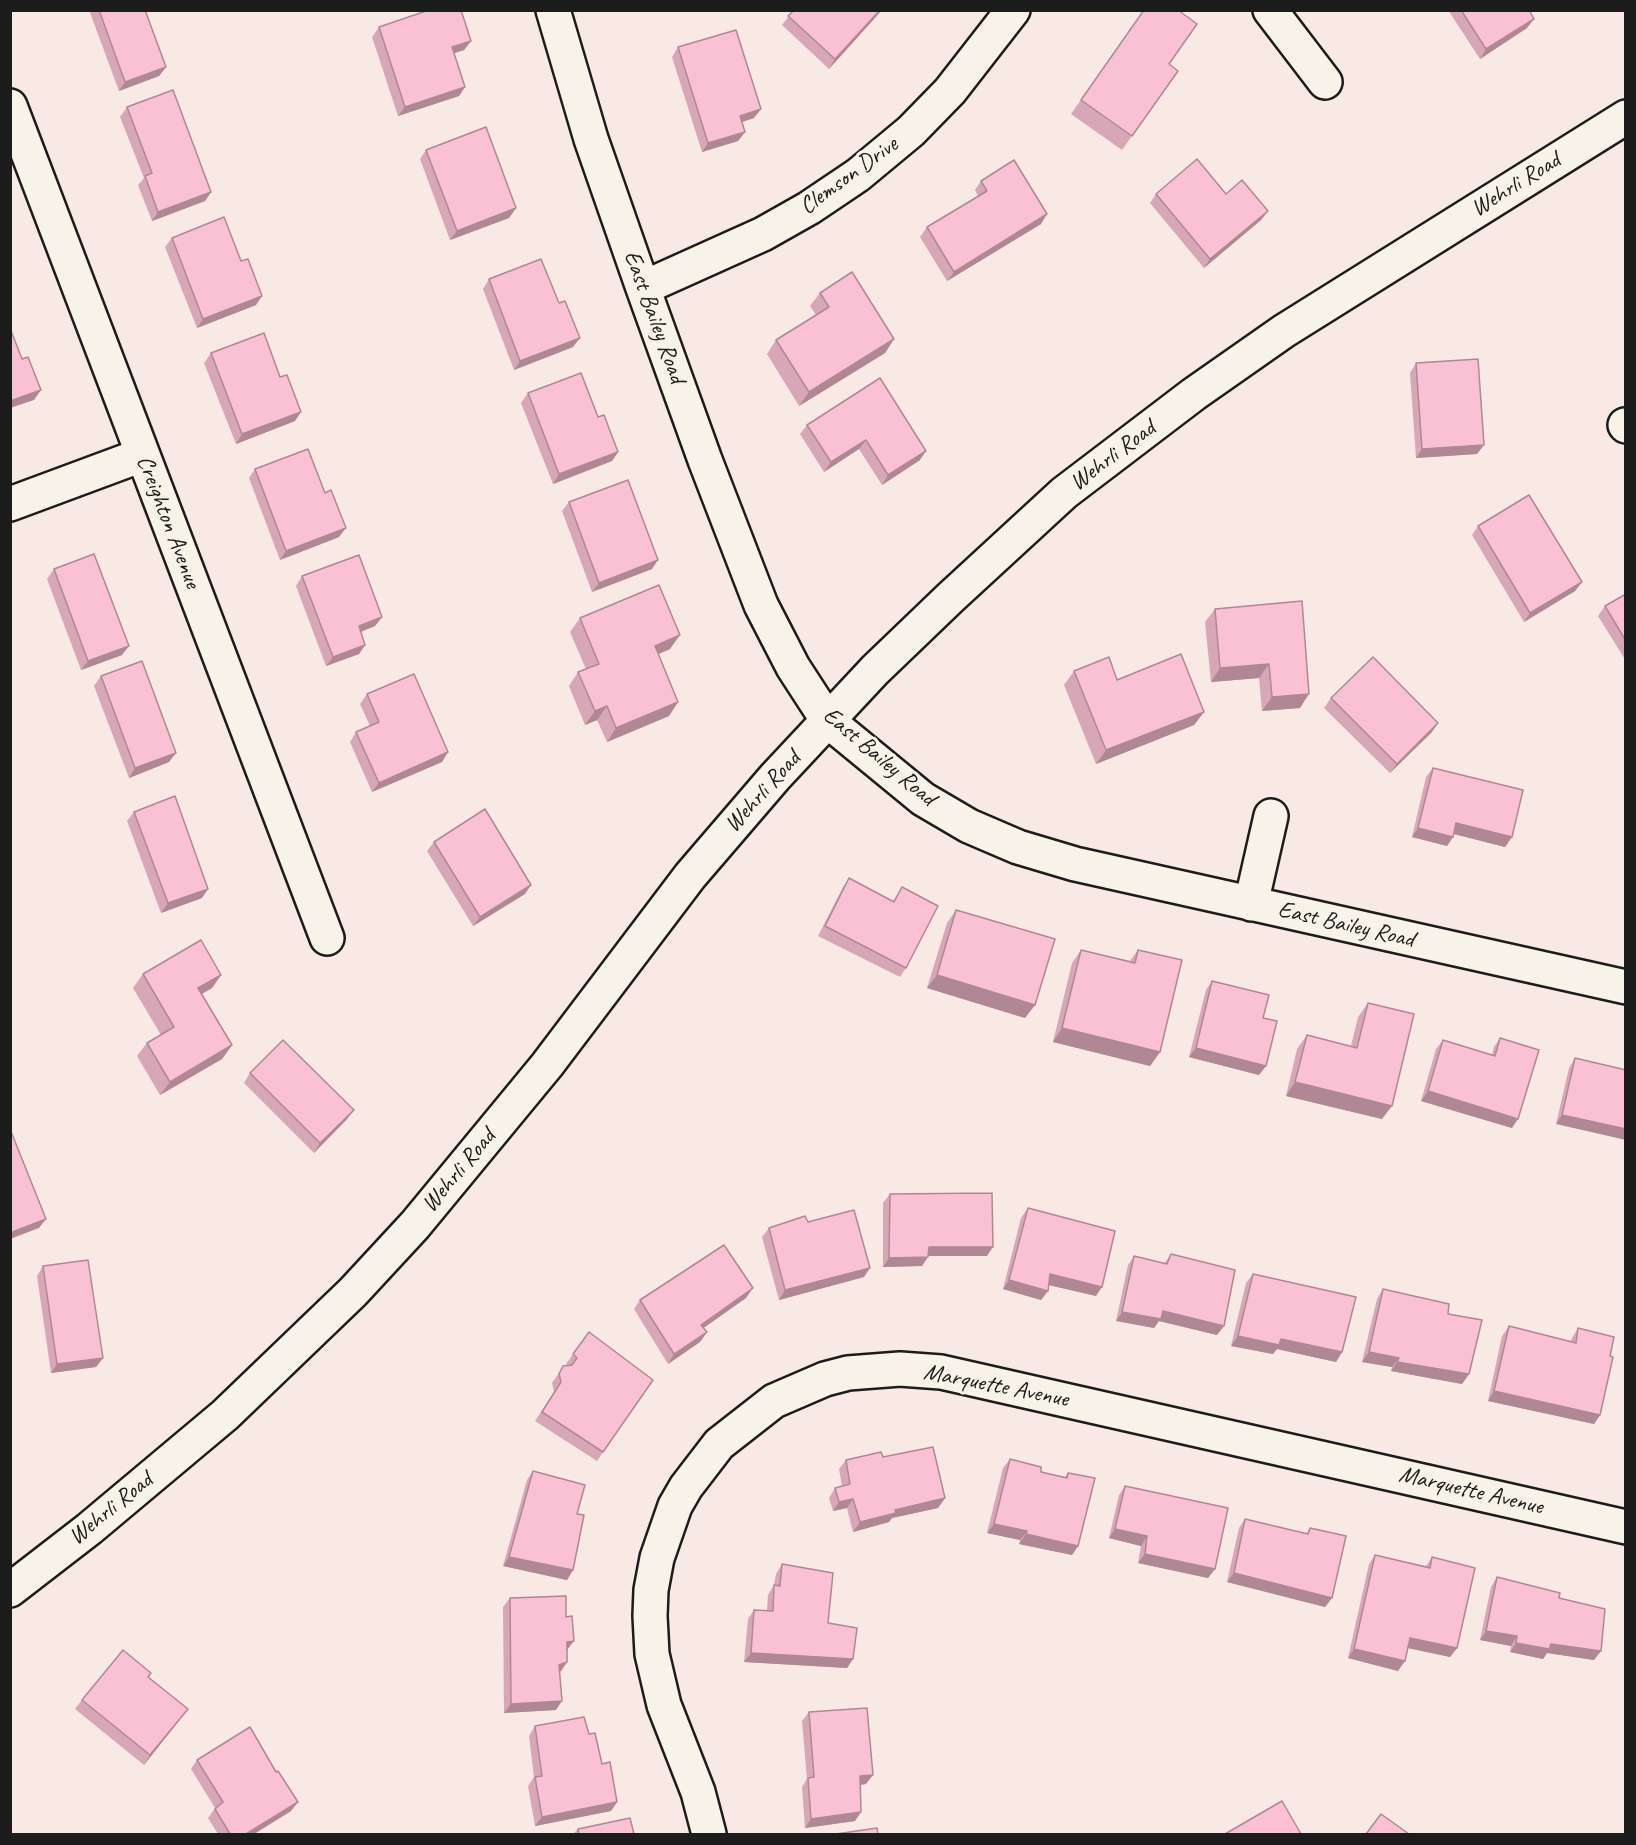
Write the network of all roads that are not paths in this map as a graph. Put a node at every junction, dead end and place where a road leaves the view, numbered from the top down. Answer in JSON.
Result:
{"nodes":[{"id":1,"x":553,"y":10,"type":"edge"},
{"id":2,"x":1013,"y":10,"type":"edge"},
{"id":3,"x":1270,"y":10,"type":"edge"},
{"id":4,"x":1325,"y":82,"type":"dead end"},
{"id":5,"x":10,"y":106,"type":"edge"},
{"id":6,"x":1626,"y":117,"type":"edge"},
{"id":7,"x":643,"y":288,"type":"junction"},
{"id":8,"x":142,"y":455,"type":"junction"},
{"id":9,"x":10,"y":504,"type":"edge"},
{"id":10,"x":828,"y":721,"type":"junction"},
{"id":11,"x":1271,"y":816,"type":"dead end"},
{"id":12,"x":1251,"y":904,"type":"junction"},
{"id":13,"x":327,"y":938,"type":"dead end"},
{"id":14,"x":1626,"y":987,"type":"edge"},
{"id":15,"x":1626,"y":1527,"type":"edge"},
{"id":16,"x":10,"y":1590,"type":"edge"},
{"id":17,"x":709,"y":1834,"type":"edge"}],
"edges":[{"from":1,"to":7,"type":"street","name":"East Bailey Road"},
{"from":2,"to":7,"type":"street","name":"Clemson Drive"},
{"from":3,"to":4,"type":"street"},
{"from":5,"to":8,"type":"street","name":"Creighton Avenue"},
{"from":6,"to":10,"type":"street","name":"Wehrli Road"},
{"from":7,"to":10,"type":"street","name":"East Bailey Road"},
{"from":8,"to":9,"type":"street"},
{"from":8,"to":13,"type":"street","name":"Creighton Avenue"},
{"from":10,"to":12,"type":"street","name":"East Bailey Road"},
{"from":10,"to":16,"type":"street","name":"Wehrli Road"},
{"from":11,"to":12,"type":"street"},
{"from":12,"to":14,"type":"street","name":"East Bailey Road"},
{"from":15,"to":17,"type":"street","name":"Marquette Avenue"}]}
